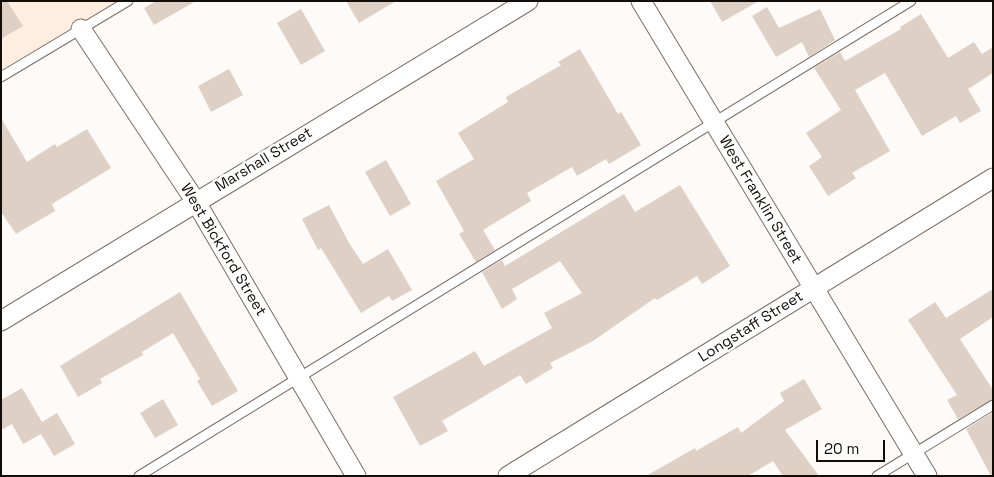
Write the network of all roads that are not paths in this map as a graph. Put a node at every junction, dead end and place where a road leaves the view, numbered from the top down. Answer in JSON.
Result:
{"nodes":[{"id":1,"x":128,"y":1,"type":"edge"},
{"id":2,"x":528,"y":1,"type":"edge"},
{"id":3,"x":641,"y":1,"type":"edge"},
{"id":4,"x":911,"y":1,"type":"edge"},
{"id":5,"x":81,"y":29,"type":"junction"},
{"id":6,"x":1,"y":77,"type":"edge"},
{"id":7,"x":714,"y":123,"type":"junction"},
{"id":8,"x":993,"y":178,"type":"edge"},
{"id":9,"x":196,"y":202,"type":"junction"},
{"id":10,"x":813,"y":289,"type":"junction"},
{"id":11,"x":1,"y":321,"type":"edge"},
{"id":12,"x":299,"y":377,"type":"junction"},
{"id":13,"x":993,"y":405,"type":"edge"},
{"id":14,"x":913,"y":454,"type":"junction"},
{"id":15,"x":139,"y":476,"type":"edge"},
{"id":16,"x":356,"y":476,"type":"edge"},
{"id":17,"x":508,"y":476,"type":"edge"},
{"id":18,"x":877,"y":476,"type":"edge"},
{"id":19,"x":927,"y":476,"type":"edge"}],
"edges":[{"from":1,"to":5,"type":"lane"},
{"from":2,"to":9,"type":"street","name":"Marshall Street"},
{"from":3,"to":7,"type":"street","name":"West Franklin Street"},
{"from":4,"to":7,"type":"lane"},
{"from":5,"to":6,"type":"lane"},
{"from":5,"to":9,"type":"street","name":"West Bickford Street"},
{"from":7,"to":10,"type":"street","name":"West Franklin Street"},
{"from":7,"to":12,"type":"lane"},
{"from":8,"to":10,"type":"street","name":"Longstaff Street"},
{"from":9,"to":11,"type":"street","name":"Marshall Street"},
{"from":9,"to":12,"type":"street","name":"West Bickford Street"},
{"from":10,"to":14,"type":"street","name":"West Franklin Street"},
{"from":10,"to":17,"type":"street","name":"Longstaff Street"},
{"from":12,"to":15,"type":"lane"},
{"from":12,"to":16,"type":"street","name":"West Bickford Street"},
{"from":13,"to":14,"type":"lane"},
{"from":14,"to":18,"type":"lane"},
{"from":14,"to":19,"type":"street","name":"West Franklin Street"}]}
